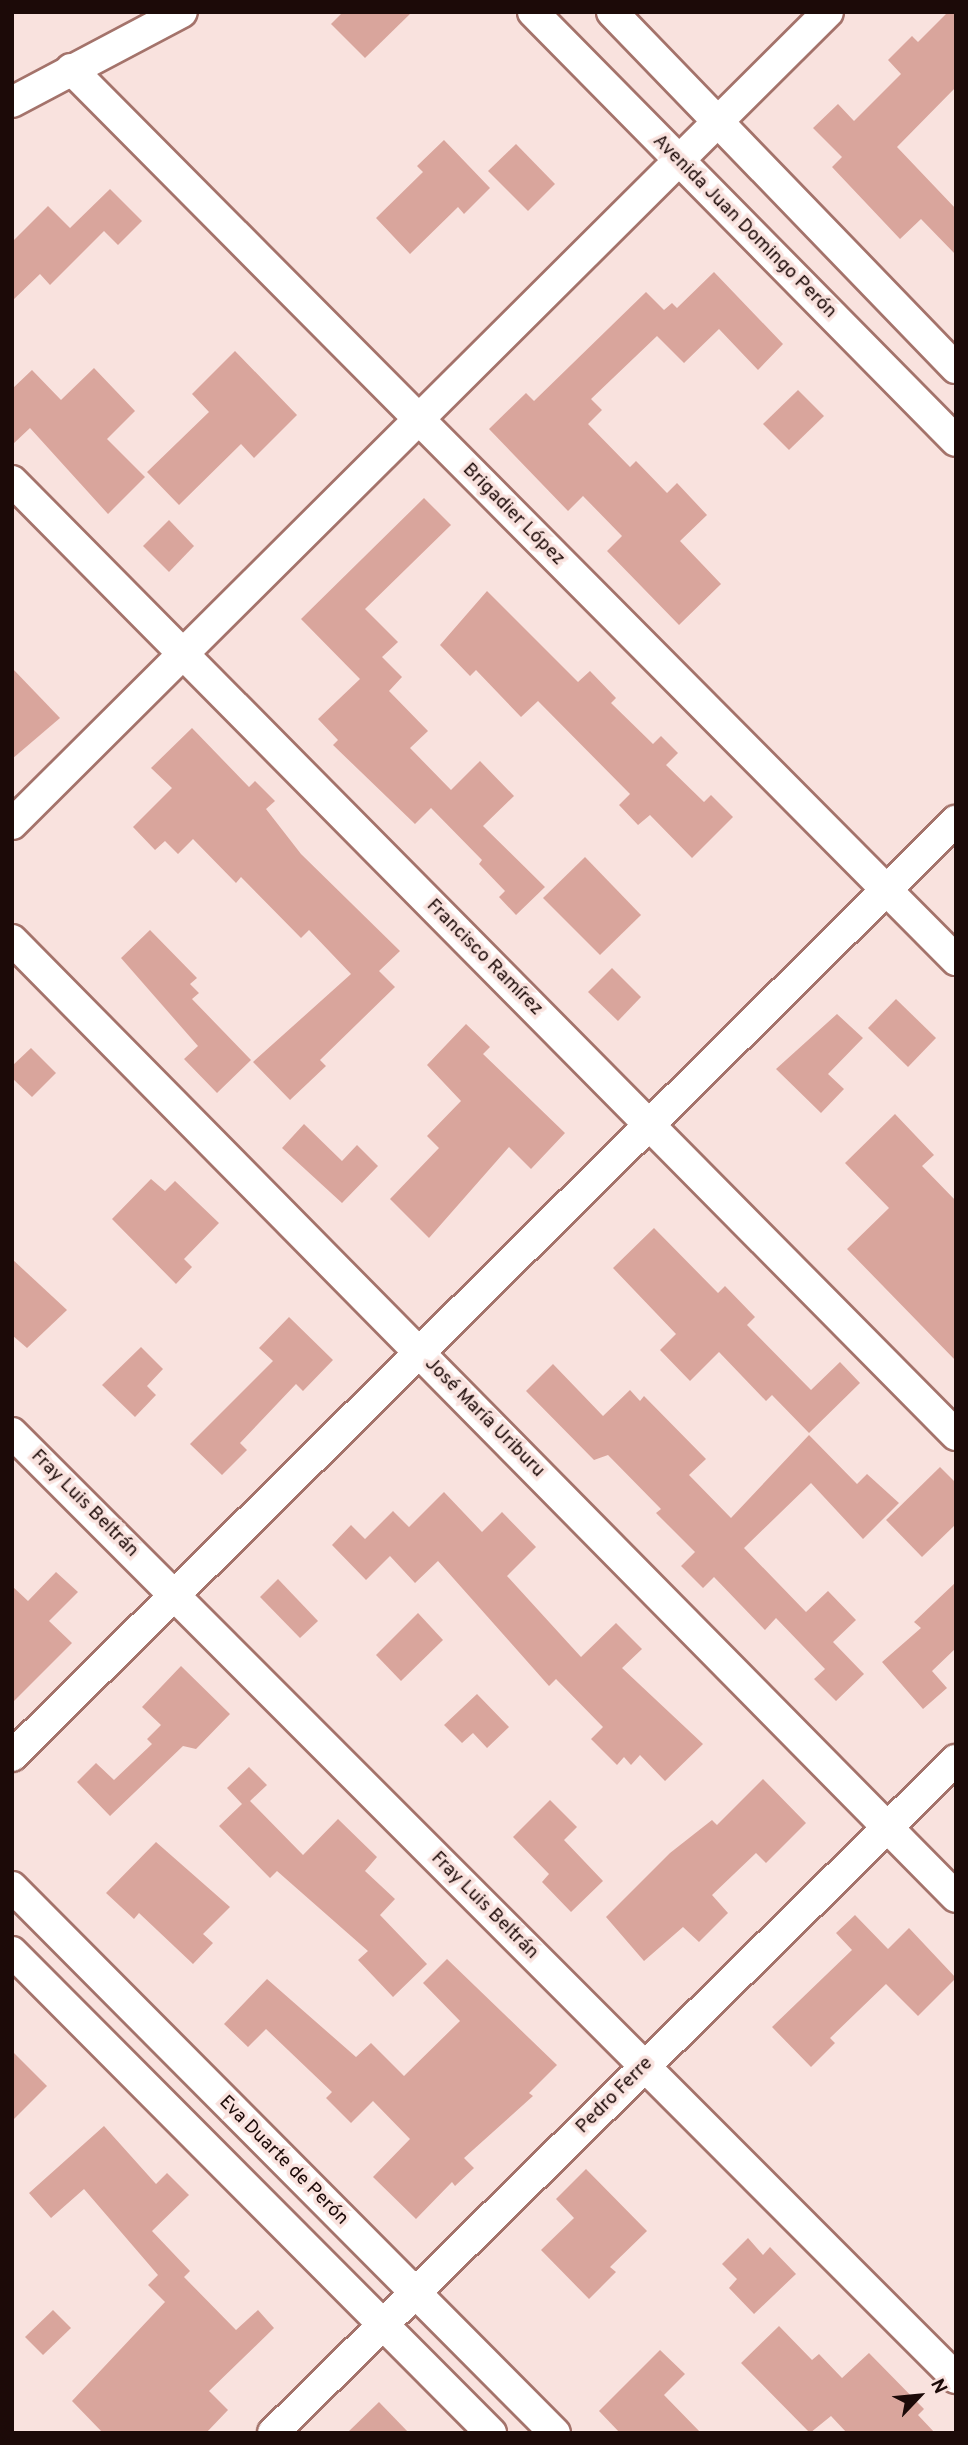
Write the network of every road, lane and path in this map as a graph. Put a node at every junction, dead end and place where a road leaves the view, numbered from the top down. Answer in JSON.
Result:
{"nodes":[{"id":1,"x":183,"y":12,"type":"edge"},
{"id":2,"x":533,"y":12,"type":"edge"},
{"id":3,"x":612,"y":12,"type":"edge"},
{"id":4,"x":828,"y":12,"type":"edge"},
{"id":5,"x":71,"y":69,"type":"junction"},
{"id":6,"x":12,"y":102,"type":"edge"},
{"id":7,"x":717,"y":126,"type":"junction"},
{"id":8,"x":680,"y":162,"type":"junction"},
{"id":9,"x":956,"y":368,"type":"edge"},
{"id":10,"x":420,"y":421,"type":"junction"},
{"id":11,"x":956,"y":442,"type":"edge"},
{"id":12,"x":12,"y":481,"type":"edge"},
{"id":13,"x":183,"y":655,"type":"junction"},
{"id":14,"x":956,"y":821,"type":"edge"},
{"id":15,"x":12,"y":824,"type":"edge"},
{"id":16,"x":886,"y":890,"type":"junction"},
{"id":17,"x":12,"y":940,"type":"edge"},
{"id":18,"x":956,"y":960,"type":"edge"},
{"id":19,"x":649,"y":1125,"type":"junction"},
{"id":20,"x":419,"y":1352,"type":"junction"},
{"id":21,"x":12,"y":1433,"type":"edge"},
{"id":22,"x":956,"y":1434,"type":"edge"},
{"id":23,"x":174,"y":1595,"type":"junction"},
{"id":24,"x":12,"y":1756,"type":"edge"},
{"id":25,"x":956,"y":1760,"type":"edge"},
{"id":26,"x":887,"y":1827,"type":"junction"},
{"id":27,"x":12,"y":1887,"type":"edge"},
{"id":28,"x":956,"y":1897,"type":"edge"},
{"id":29,"x":12,"y":1952,"type":"edge"},
{"id":30,"x":645,"y":2067,"type":"junction"},
{"id":31,"x":415,"y":2294,"type":"junction"},
{"id":32,"x":383,"y":2325,"type":"junction"},
{"id":33,"x":956,"y":2378,"type":"edge"},
{"id":34,"x":273,"y":2433,"type":"edge"},
{"id":35,"x":491,"y":2433,"type":"edge"},
{"id":36,"x":555,"y":2433,"type":"edge"}],
"edges":[{"from":1,"to":5,"type":"street"},
{"from":2,"to":8,"type":"street","name":"Avenida Juan Domingo Perón"},
{"from":3,"to":7,"type":"street"},
{"from":4,"to":7,"type":"street"},
{"from":5,"to":6,"type":"street"},
{"from":5,"to":10,"type":"street","name":"Brigadier López"},
{"from":7,"to":8,"type":"street"},
{"from":7,"to":9,"type":"street"},
{"from":8,"to":10,"type":"street"},
{"from":8,"to":11,"type":"street","name":"Avenida Juan Domingo Perón"},
{"from":10,"to":13,"type":"street"},
{"from":10,"to":16,"type":"street","name":"Brigadier López"},
{"from":12,"to":13,"type":"street","name":"Francisco Ramírez"},
{"from":13,"to":15,"type":"street"},
{"from":13,"to":19,"type":"street","name":"Francisco Ramírez"},
{"from":14,"to":16,"type":"street"},
{"from":16,"to":18,"type":"street","name":"Brigadier López"},
{"from":16,"to":19,"type":"street"},
{"from":17,"to":20,"type":"street","name":"José María Uriburu"},
{"from":19,"to":20,"type":"street"},
{"from":19,"to":22,"type":"street","name":"Francisco Ramírez"},
{"from":20,"to":23,"type":"street"},
{"from":20,"to":26,"type":"street","name":"José María Uriburu"},
{"from":21,"to":23,"type":"street","name":"Fray Luis Beltrán"},
{"from":23,"to":24,"type":"street"},
{"from":23,"to":30,"type":"street","name":"Fray Luis Beltrán"},
{"from":25,"to":26,"type":"street","name":"Pedro Ferre"},
{"from":26,"to":28,"type":"street","name":"José María Uriburu"},
{"from":26,"to":30,"type":"street","name":"Pedro Ferre"},
{"from":27,"to":31,"type":"street","name":"Eva Duarte de Perón"},
{"from":29,"to":32,"type":"street"},
{"from":30,"to":31,"type":"street","name":"Pedro Ferre"},
{"from":30,"to":33,"type":"street","name":"Fray Luis Beltrán"},
{"from":31,"to":32,"type":"street","name":"Pedro Ferre"},
{"from":31,"to":36,"type":"street","name":"Eva Duarte de Perón"},
{"from":32,"to":34,"type":"street","name":"Pedro Ferre"},
{"from":32,"to":35,"type":"street"}]}
